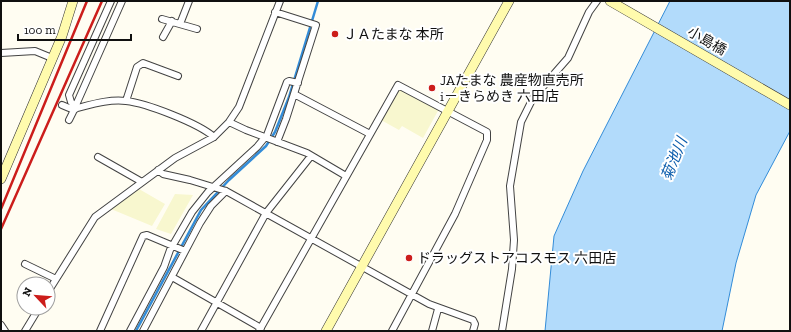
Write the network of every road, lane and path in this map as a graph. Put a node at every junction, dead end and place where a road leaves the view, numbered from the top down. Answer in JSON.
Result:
{"nodes":[{"id":1,"x":73,"y":1,"type":"edge"},
{"id":2,"x":112,"y":1,"type":"edge"},
{"id":3,"x":122,"y":1,"type":"edge"},
{"id":4,"x":189,"y":1,"type":"edge"},
{"id":5,"x":280,"y":1,"type":"edge"},
{"id":6,"x":510,"y":1,"type":"edge"},
{"id":7,"x":597,"y":1,"type":"edge"},
{"id":8,"x":610,"y":1,"type":"edge"},
{"id":9,"x":275,"y":12,"type":"junction"},
{"id":10,"x":162,"y":18,"type":"dead end"},
{"id":11,"x":172,"y":21,"type":"junction"},
{"id":12,"x":180,"y":24,"type":"junction"},
{"id":13,"x":197,"y":29,"type":"dead end"},
{"id":14,"x":163,"y":37,"type":"dead end"},
{"id":15,"x":1,"y":53,"type":"edge"},
{"id":16,"x":52,"y":58,"type":"junction"},
{"id":17,"x":178,"y":76,"type":"dead end"},
{"id":18,"x":294,"y":82,"type":"junction"},
{"id":19,"x":294,"y":94,"type":"junction"},
{"id":20,"x":126,"y":101,"type":"junction"},
{"id":21,"x":62,"y":105,"type":"dead end"},
{"id":22,"x":790,"y":105,"type":"edge"},
{"id":23,"x":76,"y":108,"type":"junction"},
{"id":24,"x":447,"y":111,"type":"junction"},
{"id":25,"x":69,"y":120,"type":"dead end"},
{"id":26,"x":229,"y":122,"type":"junction"},
{"id":27,"x":370,"y":134,"type":"junction"},
{"id":28,"x":214,"y":136,"type":"junction"},
{"id":29,"x":271,"y":140,"type":"junction"},
{"id":30,"x":311,"y":156,"type":"junction"},
{"id":31,"x":98,"y":157,"type":"dead end"},
{"id":32,"x":158,"y":170,"type":"junction"},
{"id":33,"x":346,"y":176,"type":"junction"},
{"id":34,"x":1,"y":179,"type":"edge"},
{"id":35,"x":142,"y":182,"type":"junction"},
{"id":36,"x":220,"y":189,"type":"junction"},
{"id":37,"x":266,"y":213,"type":"junction"},
{"id":38,"x":312,"y":238,"type":"junction"},
{"id":39,"x":180,"y":248,"type":"junction"},
{"id":40,"x":25,"y":264,"type":"dead end"},
{"id":41,"x":362,"y":266,"type":"junction"},
{"id":42,"x":50,"y":276,"type":"edge"},
{"id":43,"x":172,"y":277,"type":"junction"},
{"id":44,"x":56,"y":279,"type":"edge"},
{"id":45,"x":412,"y":295,"type":"junction"},
{"id":46,"x":216,"y":304,"type":"junction"},
{"id":47,"x":438,"y":309,"type":"junction"},
{"id":48,"x":34,"y":316,"type":"edge"},
{"id":49,"x":1,"y":325,"type":"edge"},
{"id":50,"x":260,"y":329,"type":"edge"},
{"id":51,"x":6,"y":331,"type":"edge"},
{"id":52,"x":25,"y":331,"type":"edge"},
{"id":53,"x":100,"y":331,"type":"edge"},
{"id":54,"x":130,"y":331,"type":"edge"},
{"id":55,"x":143,"y":331,"type":"edge"},
{"id":56,"x":201,"y":331,"type":"edge"},
{"id":57,"x":326,"y":331,"type":"edge"},
{"id":58,"x":392,"y":331,"type":"edge"},
{"id":59,"x":432,"y":331,"type":"edge"},
{"id":60,"x":473,"y":331,"type":"edge"},
{"id":61,"x":502,"y":331,"type":"edge"}],
"edges":[{"from":1,"to":16,"type":"street"},
{"from":2,"to":23,"type":"street"},
{"from":3,"to":23,"type":"street"},
{"from":4,"to":12,"type":"street"},
{"from":5,"to":9,"type":"street"},
{"from":6,"to":24,"type":"street"},
{"from":7,"to":61,"type":"street"},
{"from":8,"to":22,"type":"street","name":"小島橋"},
{"from":9,"to":18,"type":"street"},
{"from":9,"to":26,"type":"street"},
{"from":10,"to":11,"type":"street"},
{"from":11,"to":12,"type":"street"},
{"from":11,"to":14,"type":"street"},
{"from":12,"to":13,"type":"street"},
{"from":15,"to":16,"type":"street"},
{"from":16,"to":34,"type":"street"},
{"from":17,"to":20,"type":"street"},
{"from":18,"to":19,"type":"street"},
{"from":18,"to":29,"type":"street"},
{"from":19,"to":27,"type":"street"},
{"from":19,"to":29,"type":"street"},
{"from":20,"to":23,"type":"street"},
{"from":20,"to":28,"type":"street"},
{"from":21,"to":23,"type":"street"},
{"from":23,"to":25,"type":"street"},
{"from":24,"to":27,"type":"street"},
{"from":24,"to":41,"type":"street"},
{"from":24,"to":45,"type":"street"},
{"from":26,"to":28,"type":"street"},
{"from":26,"to":29,"type":"street"},
{"from":27,"to":33,"type":"street"},
{"from":28,"to":32,"type":"street"},
{"from":29,"to":30,"type":"street"},
{"from":29,"to":36,"type":"street"},
{"from":30,"to":33,"type":"street"},
{"from":30,"to":37,"type":"street"},
{"from":31,"to":35,"type":"street"},
{"from":32,"to":35,"type":"street"},
{"from":32,"to":36,"type":"street"},
{"from":33,"to":38,"type":"street"},
{"from":35,"to":44,"type":"street"},
{"from":36,"to":37,"type":"street"},
{"from":36,"to":39,"type":"street"},
{"from":36,"to":39,"type":"street"},
{"from":37,"to":38,"type":"street"},
{"from":37,"to":46,"type":"street"},
{"from":38,"to":41,"type":"street"},
{"from":38,"to":50,"type":"street"},
{"from":39,"to":43,"type":"street"},
{"from":39,"to":53,"type":"street"},
{"from":39,"to":54,"type":"street"},
{"from":40,"to":42,"type":"street"},
{"from":41,"to":45,"type":"street"},
{"from":41,"to":57,"type":"street"},
{"from":43,"to":46,"type":"street"},
{"from":43,"to":55,"type":"street"},
{"from":45,"to":47,"type":"street"},
{"from":45,"to":58,"type":"street"},
{"from":46,"to":50,"type":"street"},
{"from":46,"to":56,"type":"street"},
{"from":47,"to":59,"type":"street"},
{"from":47,"to":60,"type":"street"},
{"from":48,"to":52,"type":"street"},
{"from":49,"to":51,"type":"street"}]}
